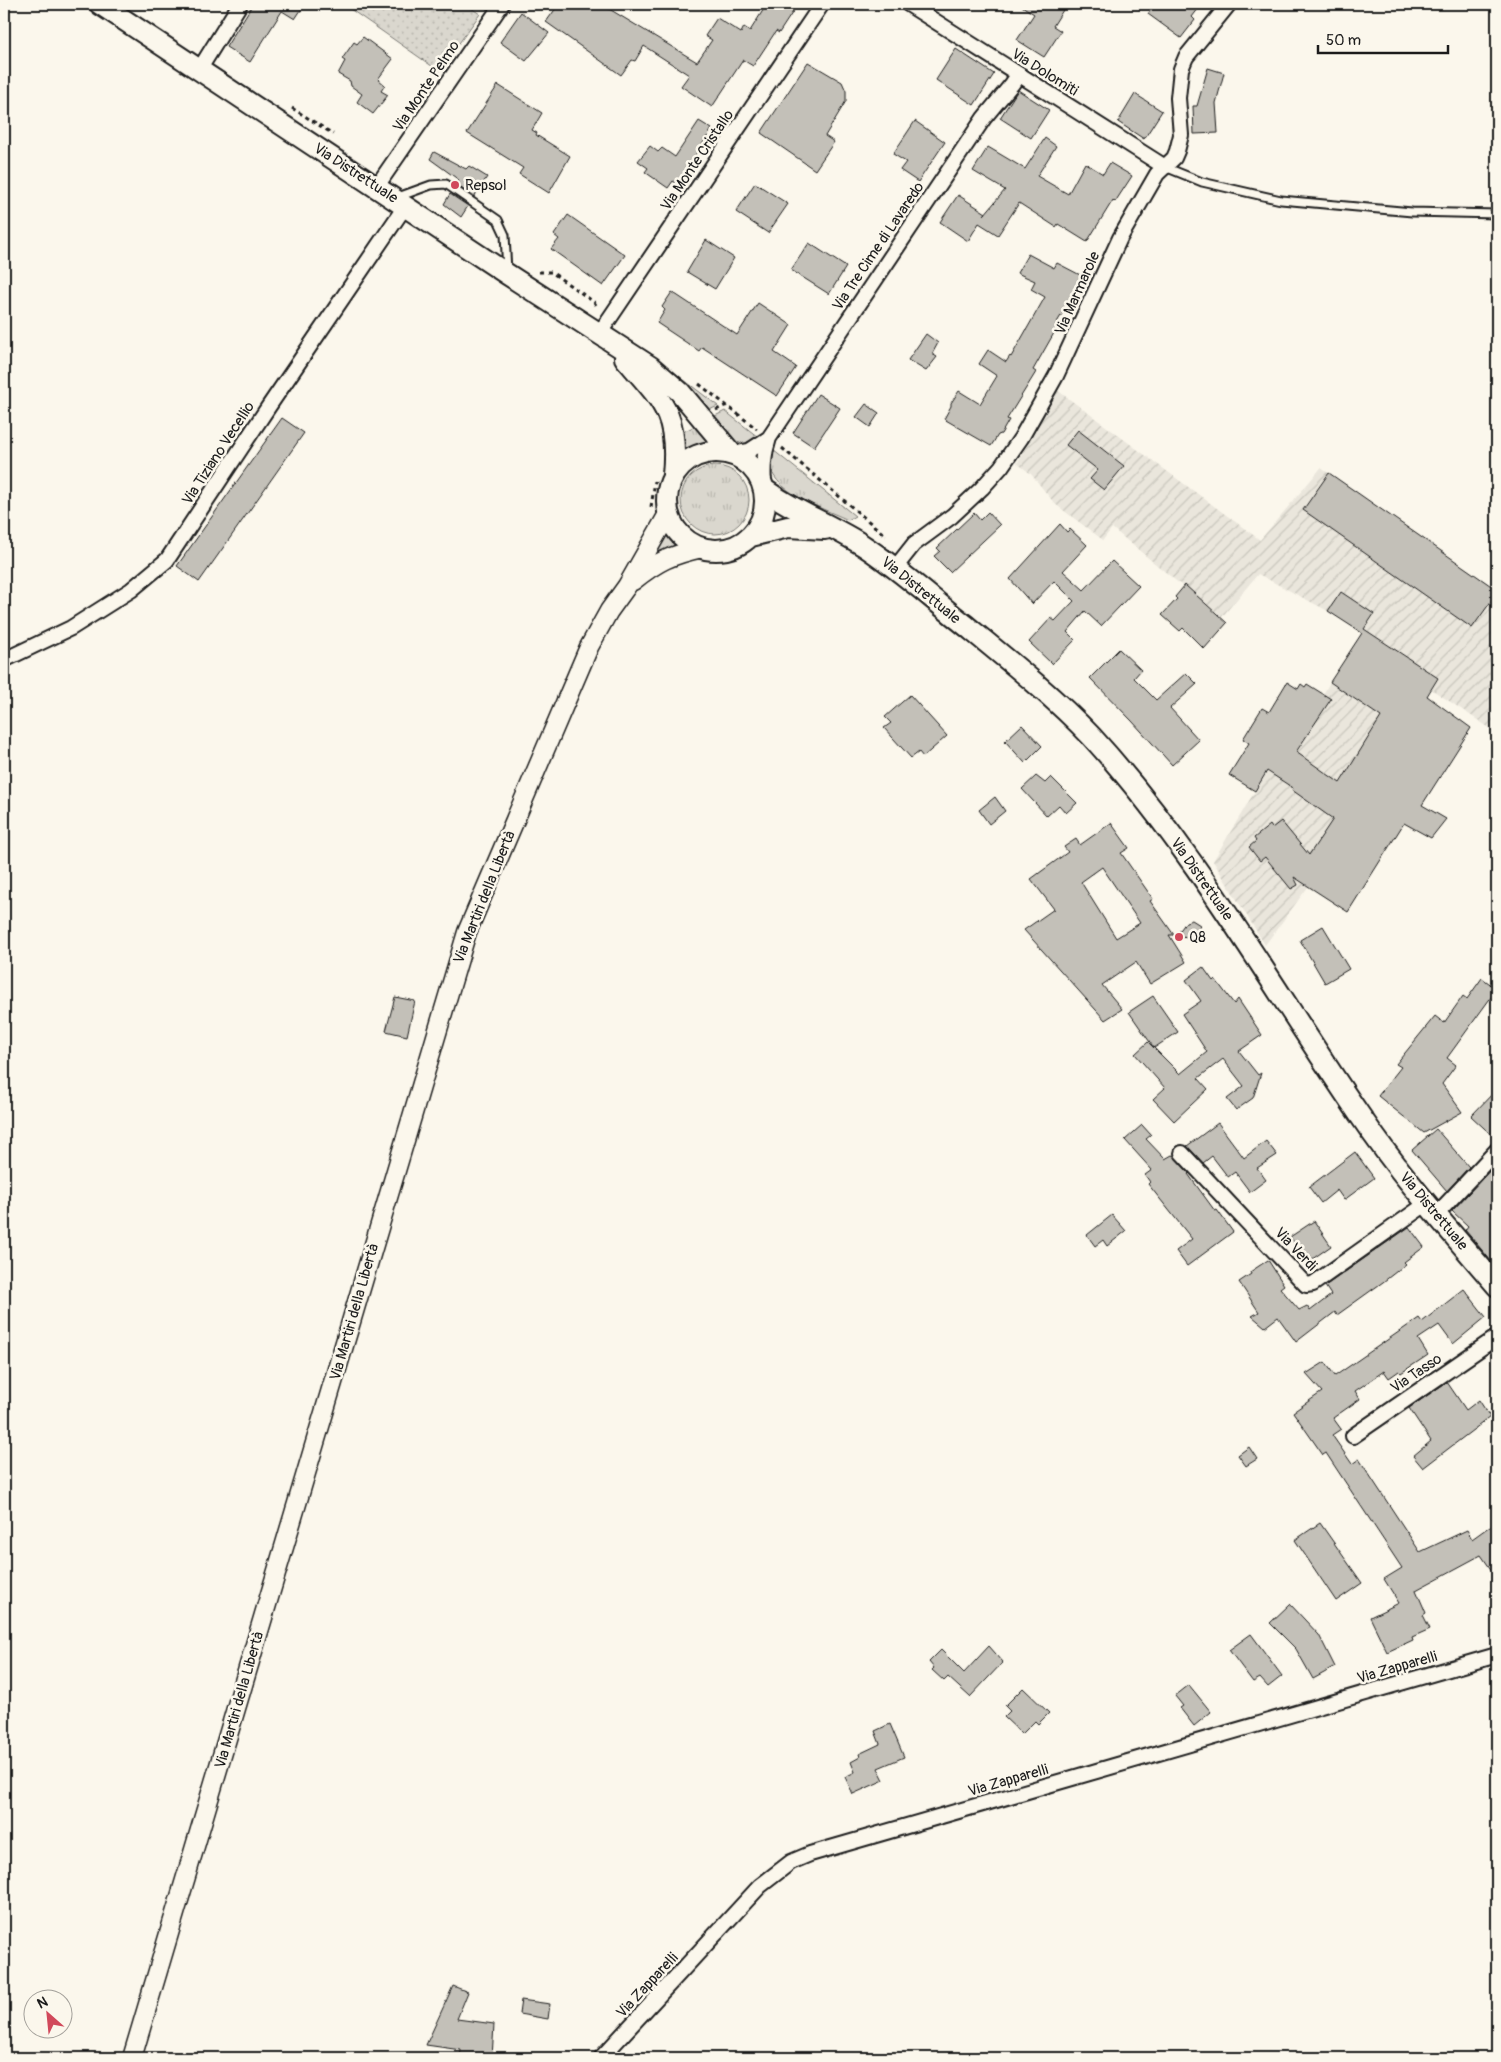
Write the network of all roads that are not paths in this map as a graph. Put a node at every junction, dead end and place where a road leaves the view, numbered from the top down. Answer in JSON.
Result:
{"nodes":[{"id":1,"x":100,"y":4,"type":"edge"},
{"id":2,"x":240,"y":4,"type":"edge"},
{"id":3,"x":502,"y":4,"type":"edge"},
{"id":4,"x":822,"y":4,"type":"edge"},
{"id":5,"x":908,"y":4,"type":"edge"},
{"id":6,"x":1229,"y":4,"type":"edge"},
{"id":7,"x":199,"y":70,"type":"junction"},
{"id":8,"x":1018,"y":75,"type":"junction"},
{"id":9,"x":1165,"y":167,"type":"junction"},
{"id":10,"x":377,"y":186,"type":"junction"},
{"id":11,"x":401,"y":202,"type":"junction"},
{"id":12,"x":1497,"y":214,"type":"edge"},
{"id":13,"x":507,"y":274,"type":"junction"},
{"id":14,"x":605,"y":338,"type":"junction"},
{"id":15,"x":773,"y":441,"type":"junction"},
{"id":16,"x":732,"y":454,"type":"junction"},
{"id":17,"x":665,"y":476,"type":"junction"},
{"id":18,"x":764,"y":489,"type":"junction"},
{"id":19,"x":659,"y":513,"type":"junction"},
{"id":20,"x":842,"y":532,"type":"junction"},
{"id":21,"x":751,"y":536,"type":"junction"},
{"id":22,"x":702,"y":548,"type":"junction"},
{"id":23,"x":900,"y":560,"type":"junction"},
{"id":24,"x":627,"y":586,"type":"junction"},
{"id":25,"x":4,"y":660,"type":"edge"},
{"id":26,"x":1497,"y":1150,"type":"edge"},
{"id":27,"x":1182,"y":1153,"type":"dead end"},
{"id":28,"x":1431,"y":1209,"type":"junction"},
{"id":29,"x":1497,"y":1286,"type":"edge"},
{"id":30,"x":1497,"y":1337,"type":"edge"},
{"id":31,"x":1353,"y":1436,"type":"dead end"},
{"id":32,"x":1497,"y":1656,"type":"edge"},
{"id":33,"x":132,"y":2058,"type":"edge"},
{"id":34,"x":602,"y":2058,"type":"edge"}],
"edges":[{"from":1,"to":7,"type":"main road","name":"Via Distrettuale"},
{"from":2,"to":7,"type":"street"},
{"from":3,"to":10,"type":"street","name":"Via Monte Pelmo"},
{"from":4,"to":14,"type":"street","name":"Via Monte Cristallo"},
{"from":5,"to":8,"type":"street","name":"Via Dolomiti"},
{"from":6,"to":9,"type":"street","name":"Via Marmarole"},
{"from":7,"to":10,"type":"main road","name":"Via Distrettuale"},
{"from":8,"to":9,"type":"street","name":"Via Dolomiti"},
{"from":8,"to":15,"type":"street","name":"Via Tre Cime di Lavaredo"},
{"from":9,"to":12,"type":"lane"},
{"from":9,"to":23,"type":"street","name":"Via Marmarole"},
{"from":10,"to":11,"type":"main road","name":"Via Distrettuale"},
{"from":11,"to":13,"type":"main road","name":"Via Distrettuale"},
{"from":11,"to":13,"type":"lane"},
{"from":11,"to":25,"type":"street","name":"Via Tiziano Vecellio"},
{"from":13,"to":14,"type":"main road","name":"Via Distrettuale"},
{"from":14,"to":16,"type":"main road","name":"Via Distrettuale"},
{"from":14,"to":17,"type":"main road","name":"Via Distrettuale"},
{"from":15,"to":16,"type":"street","name":"Via Tre Cime di Lavaredo"},
{"from":15,"to":18,"type":"street","name":"Via Tre Cime di Lavaredo"},
{"from":16,"to":17,"type":"main road"},
{"from":16,"to":18,"type":"main road","name":"Via Distrettuale"},
{"from":17,"to":19,"type":"main road","name":"Via Distrettuale"},
{"from":18,"to":20,"type":"main road","name":"Via Distrettuale"},
{"from":18,"to":21,"type":"main road","name":"Via Distrettuale"},
{"from":19,"to":22,"type":"main road","name":"Via Distrettuale"},
{"from":19,"to":24,"type":"street"},
{"from":20,"to":21,"type":"main road","name":"Via Distrettuale"},
{"from":20,"to":23,"type":"main road","name":"Via Distrettuale"},
{"from":21,"to":22,"type":"main road","name":"Via Distrettuale"},
{"from":22,"to":24,"type":"street"},
{"from":23,"to":28,"type":"main road","name":"Via Distrettuale"},
{"from":24,"to":33,"type":"street","name":"Via Martiri della Libertà"},
{"from":26,"to":28,"type":"street"},
{"from":27,"to":28,"type":"street","name":"Via Verdi"},
{"from":28,"to":29,"type":"main road","name":"Via Distrettuale"},
{"from":30,"to":31,"type":"street","name":"Via Tasso"},
{"from":32,"to":34,"type":"street","name":"Via Zapparelli"}]}
